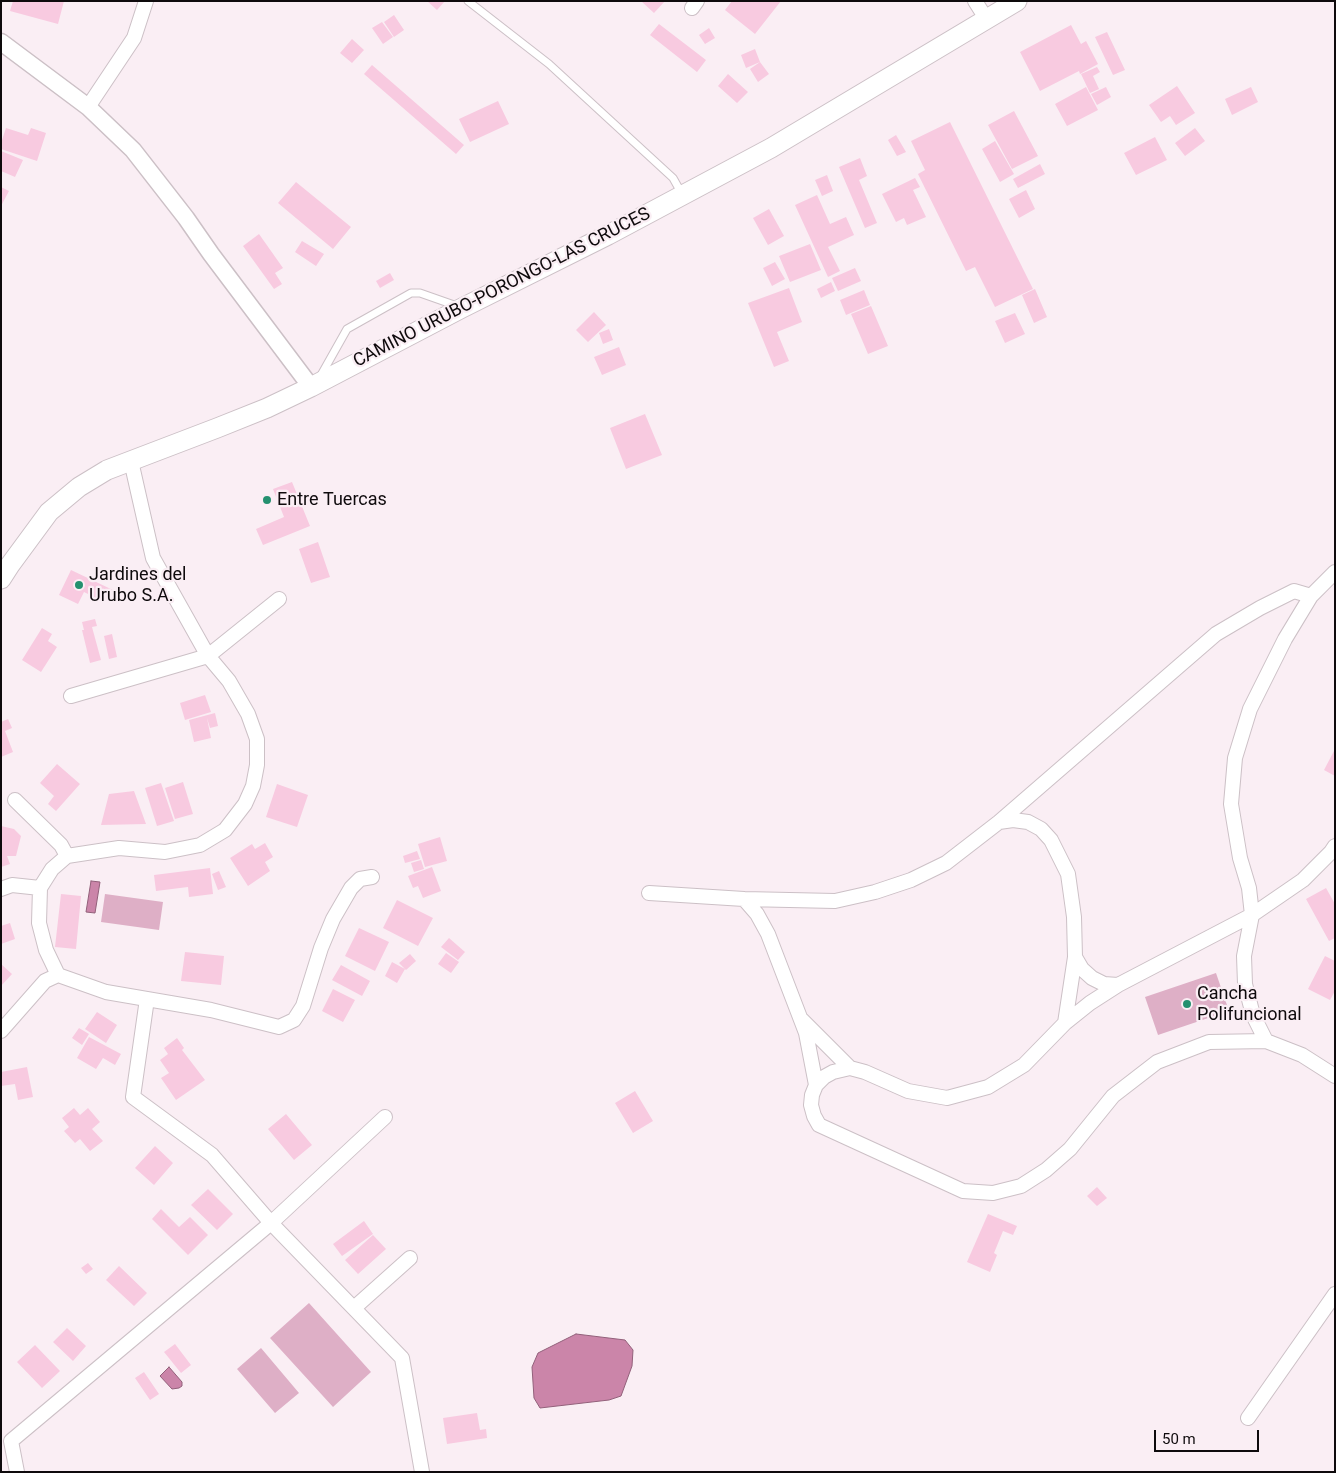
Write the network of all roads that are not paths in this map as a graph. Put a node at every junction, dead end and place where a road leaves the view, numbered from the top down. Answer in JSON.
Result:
{"nodes":[{"id":1,"x":146,"y":1,"type":"edge"},
{"id":2,"x":468,"y":1,"type":"edge"},
{"id":3,"x":975,"y":1,"type":"edge"},
{"id":4,"x":1017,"y":1,"type":"edge"},
{"id":5,"x":987,"y":20,"type":"junction"},
{"id":6,"x":1,"y":42,"type":"edge"},
{"id":7,"x":88,"y":106,"type":"junction"},
{"id":8,"x":682,"y":194,"type":"junction"},
{"id":9,"x":462,"y":308,"type":"junction"},
{"id":10,"x":314,"y":385,"type":"junction"},
{"id":11,"x":131,"y":461,"type":"junction"},
{"id":12,"x":1335,"y":572,"type":"edge"},
{"id":13,"x":1,"y":579,"type":"edge"},
{"id":14,"x":1311,"y":596,"type":"junction"},
{"id":15,"x":279,"y":599,"type":"dead end"},
{"id":16,"x":208,"y":656,"type":"junction"},
{"id":17,"x":70,"y":696,"type":"dead end"},
{"id":18,"x":15,"y":800,"type":"dead end"},
{"id":19,"x":998,"y":822,"type":"junction"},
{"id":20,"x":1335,"y":846,"type":"edge"},
{"id":21,"x":67,"y":856,"type":"junction"},
{"id":22,"x":372,"y":877,"type":"dead end"},
{"id":23,"x":40,"y":888,"type":"junction"},
{"id":24,"x":1,"y":889,"type":"edge"},
{"id":25,"x":649,"y":893,"type":"dead end"},
{"id":26,"x":744,"y":899,"type":"junction"},
{"id":27,"x":1252,"y":914,"type":"junction"},
{"id":28,"x":1075,"y":957,"type":"junction"},
{"id":29,"x":58,"y":974,"type":"junction"},
{"id":30,"x":1118,"y":985,"type":"junction"},
{"id":31,"x":146,"y":999,"type":"junction"},
{"id":32,"x":800,"y":1017,"type":"junction"},
{"id":33,"x":1066,"y":1023,"type":"junction"},
{"id":34,"x":1,"y":1031,"type":"edge"},
{"id":35,"x":1266,"y":1041,"type":"junction"},
{"id":36,"x":850,"y":1068,"type":"junction"},
{"id":37,"x":1335,"y":1076,"type":"edge"},
{"id":38,"x":816,"y":1085,"type":"junction"},
{"id":39,"x":385,"y":1117,"type":"dead end"},
{"id":40,"x":271,"y":1223,"type":"junction"},
{"id":41,"x":410,"y":1258,"type":"dead end"},
{"id":42,"x":1335,"y":1294,"type":"edge"},
{"id":43,"x":354,"y":1308,"type":"junction"},
{"id":44,"x":1248,"y":1418,"type":"dead end"},
{"id":45,"x":17,"y":1472,"type":"edge"},
{"id":46,"x":422,"y":1472,"type":"edge"}],
"edges":[{"from":1,"to":7,"type":"street"},
{"from":2,"to":8,"type":"lane"},
{"from":3,"to":5,"type":"street"},
{"from":4,"to":5,"type":"main road","name":"CAMINO URUBO-PORONGO-LAS CRUCES"},
{"from":5,"to":8,"type":"main road","name":"CAMINO URUBO-PORONGO-LAS CRUCES"},
{"from":6,"to":7,"type":"street"},
{"from":7,"to":10,"type":"street"},
{"from":8,"to":9,"type":"main road","name":"CAMINO URUBO-PORONGO-LAS CRUCES"},
{"from":9,"to":10,"type":"main road","name":"CAMINO URUBO-PORONGO-LAS CRUCES"},
{"from":9,"to":10,"type":"lane"},
{"from":10,"to":11,"type":"main road","name":"CAMINO URUBO-PORONGO-LAS CRUCES"},
{"from":11,"to":13,"type":"main road","name":"CAMINO URUBO-PORONGO-LAS CRUCES"},
{"from":11,"to":16,"type":"street"},
{"from":12,"to":14,"type":"street"},
{"from":14,"to":19,"type":"street"},
{"from":14,"to":27,"type":"street"},
{"from":15,"to":16,"type":"street"},
{"from":16,"to":17,"type":"street"},
{"from":16,"to":21,"type":"street"},
{"from":18,"to":21,"type":"street"},
{"from":19,"to":26,"type":"street"},
{"from":19,"to":28,"type":"street"},
{"from":20,"to":27,"type":"street"},
{"from":21,"to":23,"type":"street"},
{"from":22,"to":31,"type":"street"},
{"from":23,"to":24,"type":"street"},
{"from":23,"to":29,"type":"street"},
{"from":25,"to":26,"type":"street"},
{"from":26,"to":32,"type":"street"},
{"from":27,"to":30,"type":"street"},
{"from":27,"to":35,"type":"street"},
{"from":28,"to":30,"type":"street"},
{"from":28,"to":33,"type":"street"},
{"from":29,"to":31,"type":"street"},
{"from":29,"to":34,"type":"street"},
{"from":30,"to":33,"type":"street"},
{"from":31,"to":40,"type":"street"},
{"from":32,"to":36,"type":"street"},
{"from":32,"to":38,"type":"street"},
{"from":33,"to":36,"type":"street"},
{"from":35,"to":37,"type":"street"},
{"from":35,"to":38,"type":"street"},
{"from":36,"to":38,"type":"street"},
{"from":39,"to":40,"type":"street"},
{"from":40,"to":43,"type":"street"},
{"from":40,"to":45,"type":"street"},
{"from":41,"to":43,"type":"street"},
{"from":42,"to":44,"type":"street"},
{"from":43,"to":46,"type":"street"}]}
